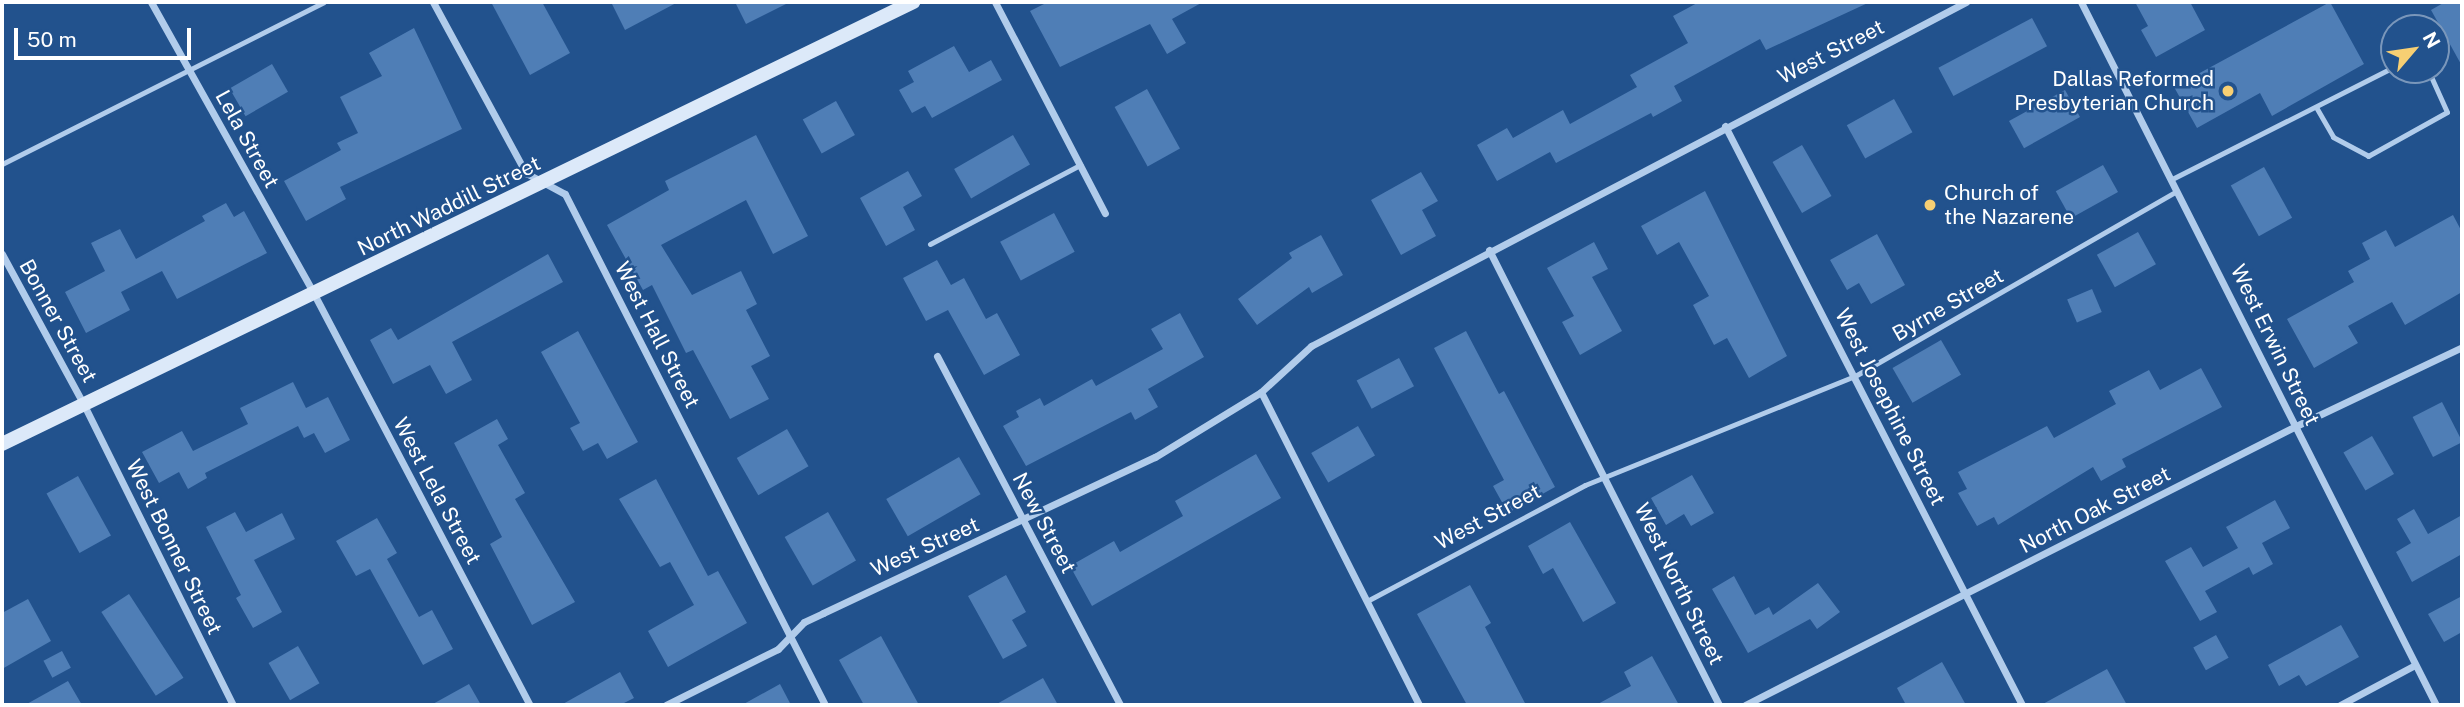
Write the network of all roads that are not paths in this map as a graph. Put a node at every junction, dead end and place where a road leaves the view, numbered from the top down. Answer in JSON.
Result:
{"nodes":[{"id":1,"x":151,"y":2,"type":"edge"},
{"id":2,"x":324,"y":2,"type":"edge"},
{"id":3,"x":433,"y":2,"type":"edge"},
{"id":4,"x":913,"y":2,"type":"edge"},
{"id":5,"x":995,"y":2,"type":"edge"},
{"id":6,"x":1966,"y":2,"type":"edge"},
{"id":7,"x":2081,"y":2,"type":"edge"},
{"id":8,"x":188,"y":69,"type":"junction"},
{"id":9,"x":2380,"y":74,"type":"edge"},
{"id":10,"x":2434,"y":84,"type":"edge"},
{"id":11,"x":2316,"y":107,"type":"junction"},
{"id":12,"x":1726,"y":126,"type":"junction"},
{"id":13,"x":2,"y":164,"type":"edge"},
{"id":14,"x":1080,"y":164,"type":"junction"},
{"id":15,"x":2174,"y":178,"type":"junction"},
{"id":16,"x":545,"y":183,"type":"junction"},
{"id":17,"x":2179,"y":189,"type":"junction"},
{"id":18,"x":1105,"y":213,"type":"dead end"},
{"id":19,"x":930,"y":244,"type":"dead end"},
{"id":20,"x":1489,"y":250,"type":"junction"},
{"id":21,"x":2,"y":254,"type":"edge"},
{"id":22,"x":314,"y":293,"type":"junction"},
{"id":23,"x":2462,"y":347,"type":"edge"},
{"id":24,"x":937,"y":356,"type":"dead end"},
{"id":25,"x":1855,"y":376,"type":"junction"},
{"id":26,"x":1261,"y":393,"type":"junction"},
{"id":27,"x":84,"y":405,"type":"junction"},
{"id":28,"x":2296,"y":426,"type":"junction"},
{"id":29,"x":2,"y":444,"type":"edge"},
{"id":30,"x":1607,"y":478,"type":"junction"},
{"id":31,"x":1024,"y":522,"type":"junction"},
{"id":32,"x":1966,"y":596,"type":"junction"},
{"id":33,"x":1367,"y":601,"type":"junction"},
{"id":34,"x":790,"y":636,"type":"junction"},
{"id":35,"x":2416,"y":665,"type":"junction"},
{"id":36,"x":233,"y":705,"type":"edge"},
{"id":37,"x":530,"y":705,"type":"edge"},
{"id":38,"x":666,"y":705,"type":"edge"},
{"id":39,"x":825,"y":705,"type":"edge"},
{"id":40,"x":1120,"y":705,"type":"edge"},
{"id":41,"x":1419,"y":705,"type":"edge"},
{"id":42,"x":1719,"y":705,"type":"edge"},
{"id":43,"x":1745,"y":705,"type":"edge"},
{"id":44,"x":2022,"y":705,"type":"edge"},
{"id":45,"x":2340,"y":705,"type":"edge"},
{"id":46,"x":2436,"y":705,"type":"edge"}],
"edges":[{"from":1,"to":8,"type":"street","name":"Lela Street"},
{"from":2,"to":8,"type":"lane"},
{"from":3,"to":16,"type":"street","name":"West Hall Street"},
{"from":4,"to":16,"type":"street","name":"North Waddill Street"},
{"from":5,"to":14,"type":"street"},
{"from":6,"to":12,"type":"street","name":"West Street"},
{"from":7,"to":15,"type":"street","name":"West Erwin Street"},
{"from":8,"to":13,"type":"lane"},
{"from":8,"to":22,"type":"street","name":"Lela Street"},
{"from":9,"to":11,"type":"lane"},
{"from":10,"to":11,"type":"lane"},
{"from":11,"to":15,"type":"lane"},
{"from":12,"to":20,"type":"street","name":"West Street"},
{"from":12,"to":25,"type":"street","name":"West Josephine Street"},
{"from":14,"to":18,"type":"street"},
{"from":14,"to":19,"type":"lane"},
{"from":15,"to":17,"type":"street","name":"West Erwin Street"},
{"from":16,"to":22,"type":"street","name":"North Waddill Street"},
{"from":16,"to":34,"type":"street","name":"West Hall Street"},
{"from":17,"to":25,"type":"lane","name":"Byrne Street"},
{"from":17,"to":28,"type":"street","name":"West Erwin Street"},
{"from":20,"to":26,"type":"street","name":"West Street"},
{"from":20,"to":30,"type":"street"},
{"from":21,"to":27,"type":"street","name":"Bonner Street"},
{"from":22,"to":27,"type":"street","name":"North Waddill Street"},
{"from":22,"to":37,"type":"street","name":"West Lela Street"},
{"from":23,"to":28,"type":"street","name":"North Oak Street"},
{"from":24,"to":31,"type":"street","name":"New Street"},
{"from":25,"to":30,"type":"lane","name":"Byrne Street"},
{"from":25,"to":32,"type":"street","name":"West Josephine Street"},
{"from":26,"to":31,"type":"street","name":"West Street"},
{"from":26,"to":33,"type":"street"},
{"from":27,"to":29,"type":"street","name":"North Waddill Street"},
{"from":27,"to":36,"type":"street","name":"West Bonner Street"},
{"from":28,"to":32,"type":"street","name":"North Oak Street"},
{"from":28,"to":35,"type":"street","name":"West Erwin Street"},
{"from":30,"to":33,"type":"lane","name":"West Street"},
{"from":30,"to":42,"type":"street","name":"West North Street"},
{"from":31,"to":34,"type":"street","name":"West Street"},
{"from":31,"to":40,"type":"street","name":"New Street"},
{"from":32,"to":43,"type":"street","name":"North Oak Street"},
{"from":32,"to":44,"type":"street","name":"West Josephine Street"},
{"from":33,"to":41,"type":"street"},
{"from":34,"to":38,"type":"street","name":"West Street"},
{"from":34,"to":39,"type":"street","name":"West Hall Street"},
{"from":35,"to":45,"type":"street"},
{"from":35,"to":46,"type":"street","name":"West Erwin Street"}]}
